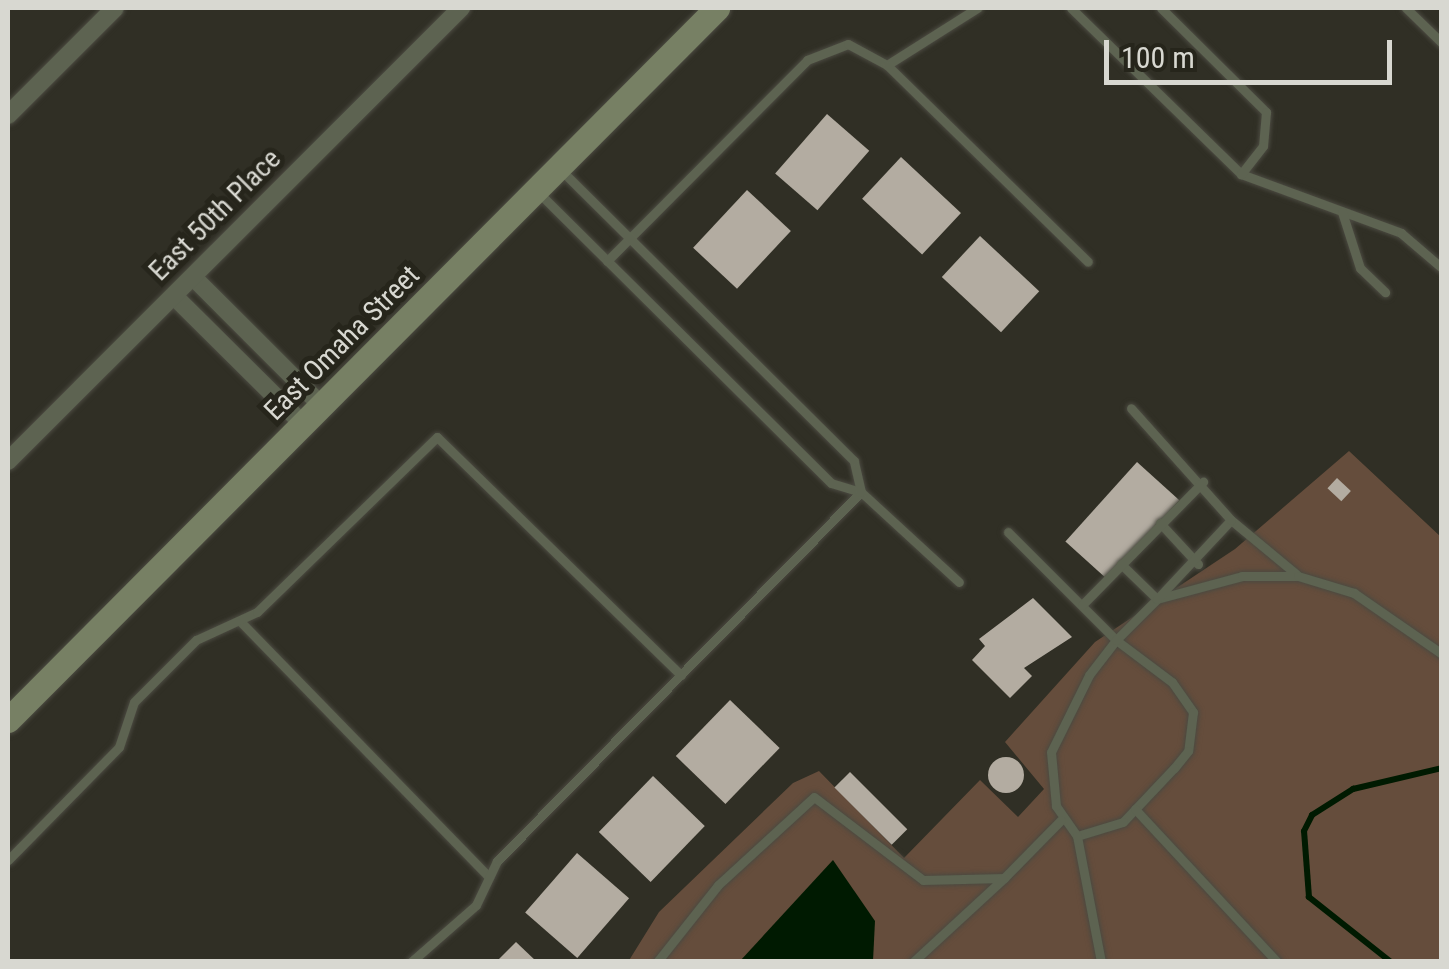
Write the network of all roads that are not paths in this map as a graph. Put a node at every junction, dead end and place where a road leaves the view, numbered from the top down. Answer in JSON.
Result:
{"nodes":[{"id":1,"x":115,"y":8,"type":"edge"},
{"id":2,"x":462,"y":8,"type":"edge"},
{"id":3,"x":718,"y":8,"type":"edge"},
{"id":4,"x":976,"y":8,"type":"edge"},
{"id":5,"x":1071,"y":8,"type":"edge"},
{"id":6,"x":1161,"y":8,"type":"edge"},
{"id":7,"x":1406,"y":8,"type":"edge"},
{"id":8,"x":1442,"y":43,"type":"edge"},
{"id":9,"x":887,"y":65,"type":"junction"},
{"id":10,"x":8,"y":115,"type":"edge"},
{"id":11,"x":558,"y":168,"type":"junction"},
{"id":12,"x":1241,"y":174,"type":"junction"},
{"id":13,"x":536,"y":190,"type":"junction"},
{"id":14,"x":1342,"y":212,"type":"junction"},
{"id":15,"x":628,"y":239,"type":"junction"},
{"id":16,"x":607,"y":261,"type":"junction"},
{"id":17,"x":1088,"y":262,"type":"dead end"},
{"id":18,"x":1442,"y":268,"type":"edge"},
{"id":19,"x":192,"y":277,"type":"junction"},
{"id":20,"x":1385,"y":292,"type":"dead end"},
{"id":21,"x":174,"y":296,"type":"junction"},
{"id":22,"x":322,"y":406,"type":"junction"},
{"id":23,"x":1132,"y":408,"type":"dead end"},
{"id":24,"x":304,"y":425,"type":"junction"},
{"id":25,"x":8,"y":461,"type":"edge"},
{"id":26,"x":1202,"y":482,"type":"junction"},
{"id":27,"x":862,"y":492,"type":"junction"},
{"id":28,"x":1230,"y":520,"type":"junction"},
{"id":29,"x":1160,"y":524,"type":"junction"},
{"id":30,"x":1008,"y":532,"type":"dead end"},
{"id":31,"x":1121,"y":564,"type":"junction"},
{"id":32,"x":1198,"y":564,"type":"junction"},
{"id":33,"x":1298,"y":576,"type":"junction"},
{"id":34,"x":959,"y":582,"type":"dead end"},
{"id":35,"x":1157,"y":600,"type":"junction"},
{"id":36,"x":1082,"y":605,"type":"junction"},
{"id":37,"x":240,"y":621,"type":"junction"},
{"id":38,"x":1116,"y":640,"type":"junction"},
{"id":39,"x":1442,"y":654,"type":"edge"},
{"id":40,"x":682,"y":675,"type":"junction"},
{"id":41,"x":8,"y":720,"type":"edge"},
{"id":42,"x":1135,"y":809,"type":"junction"},
{"id":43,"x":1060,"y":820,"type":"junction"},
{"id":44,"x":1077,"y":836,"type":"junction"},
{"id":45,"x":8,"y":860,"type":"edge"},
{"id":46,"x":489,"y":877,"type":"junction"},
{"id":47,"x":1004,"y":878,"type":"junction"},
{"id":48,"x":411,"y":962,"type":"edge"},
{"id":49,"x":657,"y":962,"type":"edge"},
{"id":50,"x":913,"y":962,"type":"edge"},
{"id":51,"x":1101,"y":962,"type":"edge"},
{"id":52,"x":1277,"y":962,"type":"edge"}],
"edges":[{"from":1,"to":10,"type":"street"},
{"from":2,"to":19,"type":"street","name":"East 50th Place"},
{"from":3,"to":11,"type":"street","name":"East Omaha Street"},
{"from":4,"to":9,"type":"lane"},
{"from":5,"to":12,"type":"lane"},
{"from":6,"to":12,"type":"lane"},
{"from":7,"to":8,"type":"lane"},
{"from":9,"to":15,"type":"lane"},
{"from":9,"to":17,"type":"lane"},
{"from":11,"to":13,"type":"street","name":"East Omaha Street"},
{"from":11,"to":15,"type":"lane"},
{"from":12,"to":14,"type":"lane"},
{"from":13,"to":16,"type":"lane"},
{"from":13,"to":22,"type":"street","name":"East Omaha Street"},
{"from":14,"to":18,"type":"lane"},
{"from":14,"to":20,"type":"lane"},
{"from":15,"to":16,"type":"lane"},
{"from":15,"to":27,"type":"lane"},
{"from":16,"to":27,"type":"lane"},
{"from":19,"to":21,"type":"street","name":"East 50th Place"},
{"from":19,"to":22,"type":"street"},
{"from":21,"to":24,"type":"street"},
{"from":21,"to":25,"type":"street","name":"East 50th Place"},
{"from":22,"to":24,"type":"street","name":"East Omaha Street"},
{"from":23,"to":26,"type":"lane"},
{"from":24,"to":41,"type":"street","name":"East Omaha Street"},
{"from":26,"to":28,"type":"lane"},
{"from":26,"to":29,"type":"lane"},
{"from":27,"to":34,"type":"lane"},
{"from":27,"to":40,"type":"lane"},
{"from":28,"to":32,"type":"lane"},
{"from":28,"to":33,"type":"lane"},
{"from":29,"to":31,"type":"lane"},
{"from":29,"to":32,"type":"lane"},
{"from":30,"to":36,"type":"lane"},
{"from":31,"to":35,"type":"lane"},
{"from":31,"to":36,"type":"lane"},
{"from":32,"to":35,"type":"lane"},
{"from":33,"to":35,"type":"lane"},
{"from":33,"to":39,"type":"lane"},
{"from":35,"to":38,"type":"lane"},
{"from":36,"to":38,"type":"lane"},
{"from":37,"to":40,"type":"lane"},
{"from":37,"to":45,"type":"lane"},
{"from":37,"to":46,"type":"lane"},
{"from":38,"to":42,"type":"lane"},
{"from":38,"to":43,"type":"lane"},
{"from":40,"to":46,"type":"lane"},
{"from":42,"to":44,"type":"lane"},
{"from":42,"to":52,"type":"lane"},
{"from":43,"to":44,"type":"lane"},
{"from":43,"to":47,"type":"lane"},
{"from":44,"to":51,"type":"lane"},
{"from":46,"to":48,"type":"lane"},
{"from":47,"to":49,"type":"lane"},
{"from":47,"to":50,"type":"lane"}]}
